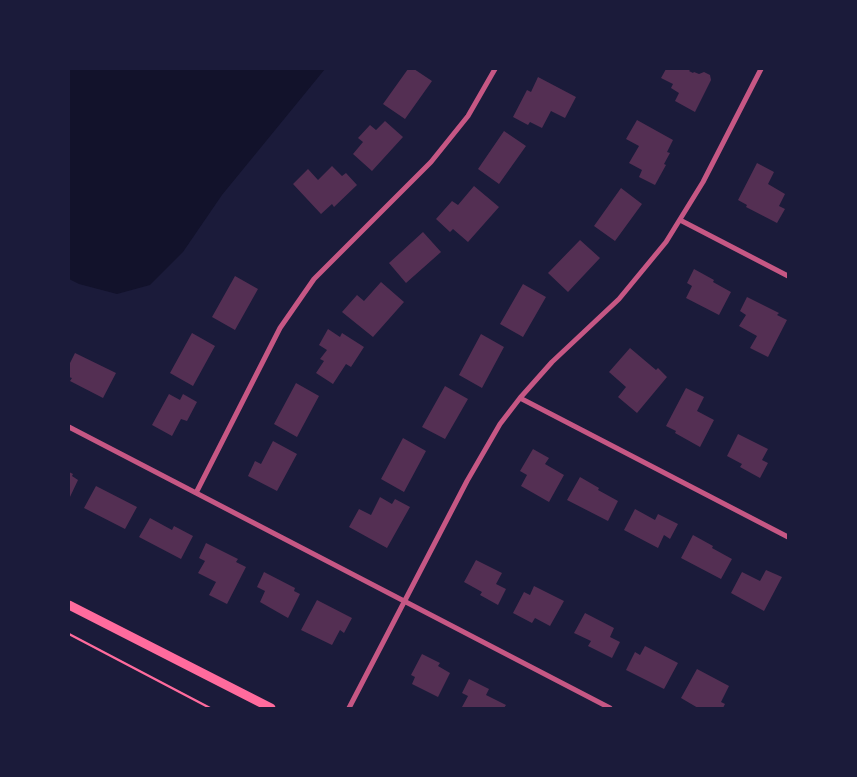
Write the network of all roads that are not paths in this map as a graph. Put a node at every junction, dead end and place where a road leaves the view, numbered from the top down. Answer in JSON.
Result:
{"nodes":[{"id":1,"x":495,"y":69,"type":"edge"},
{"id":2,"x":762,"y":69,"type":"edge"},
{"id":3,"x":680,"y":220,"type":"junction"},
{"id":4,"x":788,"y":276,"type":"edge"},
{"id":5,"x":520,"y":398,"type":"junction"},
{"id":6,"x":69,"y":427,"type":"edge"},
{"id":7,"x":196,"y":492,"type":"junction"},
{"id":8,"x":788,"y":537,"type":"edge"},
{"id":9,"x":405,"y":602,"type":"junction"},
{"id":10,"x":69,"y":605,"type":"edge"},
{"id":11,"x":271,"y":708,"type":"edge"},
{"id":12,"x":349,"y":708,"type":"edge"},
{"id":13,"x":610,"y":708,"type":"edge"}],
"edges":[{"from":1,"to":7,"type":"street"},
{"from":2,"to":3,"type":"street"},
{"from":3,"to":4,"type":"street"},
{"from":3,"to":5,"type":"street"},
{"from":5,"to":8,"type":"street"},
{"from":5,"to":9,"type":"street"},
{"from":6,"to":7,"type":"street"},
{"from":7,"to":9,"type":"street"},
{"from":9,"to":12,"type":"street"},
{"from":9,"to":13,"type":"street"},
{"from":10,"to":11,"type":"main road"}]}
